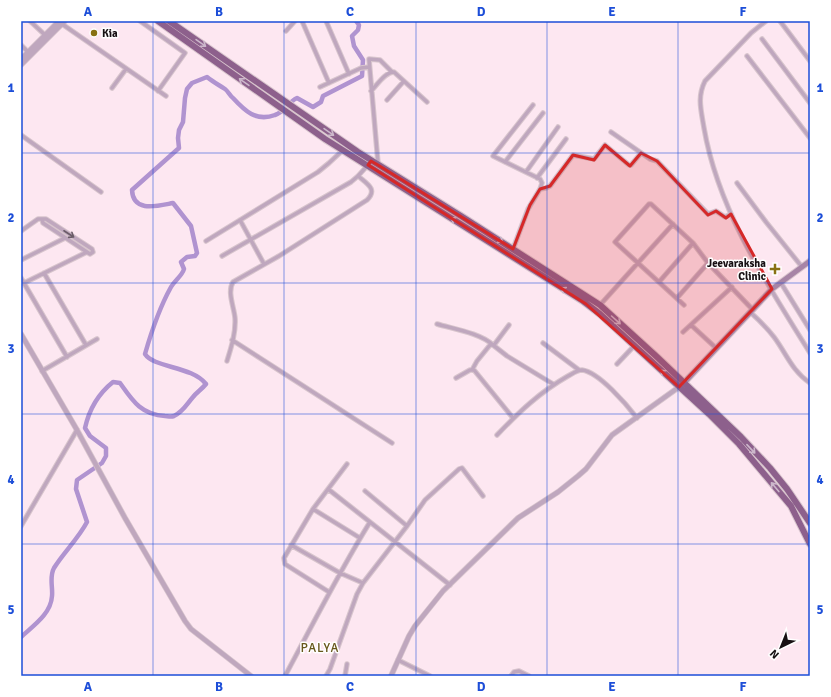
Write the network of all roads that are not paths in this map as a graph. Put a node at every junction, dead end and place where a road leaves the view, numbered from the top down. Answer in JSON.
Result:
{"nodes":[{"id":1,"x":30,"y":21,"type":"edge"},
{"id":2,"x":140,"y":21,"type":"edge"},
{"id":3,"x":158,"y":21,"type":"edge"},
{"id":4,"x":169,"y":21,"type":"edge"},
{"id":5,"x":295,"y":21,"type":"edge"},
{"id":6,"x":302,"y":21,"type":"edge"},
{"id":7,"x":326,"y":21,"type":"edge"},
{"id":8,"x":766,"y":21,"type":"edge"},
{"id":9,"x":780,"y":21,"type":"edge"},
{"id":10,"x":62,"y":22,"type":"edge"},
{"id":11,"x":286,"y":31,"type":"dead end"},
{"id":12,"x":45,"y":35,"type":"junction"},
{"id":13,"x":762,"y":38,"type":"dead end"},
{"id":14,"x":39,"y":44,"type":"junction"},
{"id":15,"x":21,"y":45,"type":"edge"},
{"id":16,"x":28,"y":52,"type":"junction"},
{"id":17,"x":747,"y":56,"type":"dead end"},
{"id":18,"x":21,"y":59,"type":"edge"},
{"id":19,"x":810,"y":61,"type":"edge"},
{"id":20,"x":21,"y":65,"type":"edge"},
{"id":21,"x":365,"y":67,"type":"junction"},
{"id":22,"x":126,"y":69,"type":"junction"},
{"id":23,"x":392,"y":72,"type":"junction"},
{"id":24,"x":349,"y":74,"type":"junction"},
{"id":25,"x":404,"y":81,"type":"junction"},
{"id":26,"x":329,"y":83,"type":"junction"},
{"id":27,"x":320,"y":87,"type":"dead end"},
{"id":28,"x":112,"y":88,"type":"dead end"},
{"id":29,"x":158,"y":91,"type":"junction"},
{"id":30,"x":371,"y":91,"type":"junction"},
{"id":31,"x":166,"y":96,"type":"dead end"},
{"id":32,"x":387,"y":100,"type":"dead end"},
{"id":33,"x":427,"y":102,"type":"dead end"},
{"id":34,"x":810,"y":103,"type":"edge"},
{"id":35,"x":532,"y":105,"type":"dead end"},
{"id":36,"x":543,"y":113,"type":"dead end"},
{"id":37,"x":558,"y":127,"type":"dead end"},
{"id":38,"x":611,"y":132,"type":"dead end"},
{"id":39,"x":21,"y":135,"type":"edge"},
{"id":40,"x":566,"y":138,"type":"dead end"},
{"id":41,"x":810,"y":138,"type":"edge"},
{"id":42,"x":343,"y":150,"type":"junction"},
{"id":43,"x":641,"y":153,"type":"junction"},
{"id":44,"x":505,"y":162,"type":"junction"},
{"id":45,"x":369,"y":163,"type":"junction"},
{"id":46,"x":378,"y":164,"type":"junction"},
{"id":47,"x":526,"y":172,"type":"junction"},
{"id":48,"x":358,"y":176,"type":"junction"},
{"id":49,"x":537,"y":178,"type":"junction"},
{"id":50,"x":737,"y":183,"type":"dead end"},
{"id":51,"x":540,"y":190,"type":"junction"},
{"id":52,"x":101,"y":192,"type":"dead end"},
{"id":53,"x":731,"y":214,"type":"junction"},
{"id":54,"x":42,"y":219,"type":"junction"},
{"id":55,"x":240,"y":220,"type":"junction"},
{"id":56,"x":673,"y":224,"type":"junction"},
{"id":57,"x":21,"y":231,"type":"edge"},
{"id":58,"x":65,"y":238,"type":"junction"},
{"id":59,"x":251,"y":240,"type":"junction"},
{"id":60,"x":206,"y":241,"type":"dead end"},
{"id":61,"x":693,"y":243,"type":"junction"},
{"id":62,"x":513,"y":249,"type":"junction"},
{"id":63,"x":87,"y":252,"type":"junction"},
{"id":64,"x":222,"y":256,"type":"dead end"},
{"id":65,"x":21,"y":260,"type":"edge"},
{"id":66,"x":810,"y":261,"type":"edge"},
{"id":67,"x":638,"y":263,"type":"junction"},
{"id":68,"x":708,"y":263,"type":"junction"},
{"id":69,"x":264,"y":264,"type":"junction"},
{"id":70,"x":802,"y":266,"type":"junction"},
{"id":71,"x":44,"y":273,"type":"junction"},
{"id":72,"x":21,"y":278,"type":"edge"},
{"id":73,"x":659,"y":282,"type":"junction"},
{"id":74,"x":24,"y":283,"type":"junction"},
{"id":75,"x":776,"y":286,"type":"junction"},
{"id":76,"x":732,"y":287,"type":"junction"},
{"id":77,"x":677,"y":298,"type":"junction"},
{"id":78,"x":600,"y":305,"type":"junction"},
{"id":79,"x":684,"y":305,"type":"dead end"},
{"id":80,"x":752,"y":311,"type":"junction"},
{"id":81,"x":437,"y":324,"type":"dead end"},
{"id":82,"x":509,"y":325,"type":"dead end"},
{"id":83,"x":691,"y":325,"type":"junction"},
{"id":84,"x":810,"y":330,"type":"edge"},
{"id":85,"x":683,"y":332,"type":"dead end"},
{"id":86,"x":21,"y":334,"type":"edge"},
{"id":87,"x":97,"y":339,"type":"dead end"},
{"id":88,"x":232,"y":340,"type":"junction"},
{"id":89,"x":543,"y":343,"type":"dead end"},
{"id":90,"x":86,"y":345,"type":"junction"},
{"id":91,"x":493,"y":345,"type":"junction"},
{"id":92,"x":634,"y":346,"type":"junction"},
{"id":93,"x":716,"y":348,"type":"junction"},
{"id":94,"x":810,"y":353,"type":"edge"},
{"id":95,"x":67,"y":357,"type":"junction"},
{"id":96,"x":227,"y":361,"type":"dead end"},
{"id":97,"x":617,"y":364,"type":"dead end"},
{"id":98,"x":472,"y":370,"type":"junction"},
{"id":99,"x":579,"y":370,"type":"junction"},
{"id":100,"x":42,"y":371,"type":"junction"},
{"id":101,"x":456,"y":378,"type":"dead end"},
{"id":102,"x":810,"y":383,"type":"edge"},
{"id":103,"x":554,"y":384,"type":"junction"},
{"id":104,"x":681,"y":385,"type":"junction"},
{"id":105,"x":513,"y":418,"type":"junction"},
{"id":106,"x":637,"y":418,"type":"junction"},
{"id":107,"x":77,"y":430,"type":"junction"},
{"id":108,"x":497,"y":435,"type":"dead end"},
{"id":109,"x":392,"y":443,"type":"dead end"},
{"id":110,"x":347,"y":464,"type":"dead end"},
{"id":111,"x":328,"y":489,"type":"junction"},
{"id":112,"x":365,"y":491,"type":"dead end"},
{"id":113,"x":483,"y":496,"type":"dead end"},
{"id":114,"x":794,"y":504,"type":"junction"},
{"id":115,"x":313,"y":509,"type":"junction"},
{"id":116,"x":370,"y":522,"type":"junction"},
{"id":117,"x":810,"y":523,"type":"edge"},
{"id":118,"x":21,"y":526,"type":"edge"},
{"id":119,"x":407,"y":526,"type":"junction"},
{"id":120,"x":360,"y":538,"type":"junction"},
{"id":121,"x":394,"y":541,"type":"junction"},
{"id":122,"x":810,"y":544,"type":"edge"},
{"id":123,"x":291,"y":545,"type":"junction"},
{"id":124,"x":340,"y":573,"type":"junction"},
{"id":125,"x":363,"y":583,"type":"junction"},
{"id":126,"x":450,"y":585,"type":"junction"},
{"id":127,"x":329,"y":592,"type":"junction"},
{"id":128,"x":398,"y":660,"type":"junction"},
{"id":129,"x":347,"y":664,"type":"dead end"},
{"id":130,"x":251,"y":676,"type":"edge"},
{"id":131,"x":285,"y":676,"type":"edge"},
{"id":132,"x":326,"y":676,"type":"edge"},
{"id":133,"x":346,"y":676,"type":"edge"},
{"id":134,"x":391,"y":676,"type":"edge"},
{"id":135,"x":430,"y":676,"type":"edge"},
{"id":136,"x":511,"y":676,"type":"edge"},
{"id":137,"x":528,"y":676,"type":"edge"}],
"edges":[{"from":1,"to":12,"type":"street"},
{"from":2,"to":29,"type":"street"},
{"from":42,"to":3,"type":"highway","one_way":true},
{"from":4,"to":45,"type":"highway","one_way":true},
{"from":5,"to":11,"type":"street"},
{"from":6,"to":26,"type":"street"},
{"from":7,"to":24,"type":"street"},
{"from":8,"to":53,"type":"street"},
{"from":9,"to":19,"type":"street"},
{"from":10,"to":12,"type":"street"},
{"from":10,"to":14,"type":"street"},
{"from":10,"to":22,"type":"street"},
{"from":12,"to":14,"type":"street"},
{"from":13,"to":34,"type":"street"},
{"from":14,"to":16,"type":"street"},
{"from":14,"to":20,"type":"street"},
{"from":15,"to":16,"type":"street"},
{"from":16,"to":18,"type":"street"},
{"from":17,"to":41,"type":"street"},
{"from":21,"to":23,"type":"street"},
{"from":21,"to":24,"type":"street"},
{"from":21,"to":30,"type":"street"},
{"from":22,"to":28,"type":"street"},
{"from":22,"to":29,"type":"street"},
{"from":23,"to":25,"type":"street"},
{"from":23,"to":30,"type":"street"},
{"from":24,"to":26,"type":"street"},
{"from":25,"to":32,"type":"street"},
{"from":25,"to":33,"type":"street"},
{"from":26,"to":27,"type":"street"},
{"from":29,"to":31,"type":"street"},
{"from":30,"to":46,"type":"street"},
{"from":35,"to":44,"type":"street"},
{"from":36,"to":44,"type":"street"},
{"from":37,"to":47,"type":"street"},
{"from":38,"to":43,"type":"street"},
{"from":39,"to":52,"type":"street"},
{"from":40,"to":49,"type":"street"},
{"from":42,"to":45,"type":"highway"},
{"from":42,"to":55,"type":"street"},
{"from":43,"to":51,"type":"street"},
{"from":43,"to":53,"type":"street"},
{"from":44,"to":47,"type":"street"},
{"from":45,"to":46,"type":"highway"},
{"from":45,"to":48,"type":"street"},
{"from":92,"to":45,"type":"highway","one_way":true},
{"from":46,"to":62,"type":"highway","one_way":true},
{"from":47,"to":49,"type":"street"},
{"from":48,"to":59,"type":"street"},
{"from":48,"to":69,"type":"street"},
{"from":49,"to":51,"type":"street"},
{"from":50,"to":70,"type":"street"},
{"from":51,"to":62,"type":"street"},
{"from":53,"to":75,"type":"street"},
{"from":54,"to":57,"type":"street"},
{"from":54,"to":58,"type":"street"},
{"from":54,"to":63,"type":"street","one_way":true},
{"from":55,"to":59,"type":"street"},
{"from":55,"to":60,"type":"street"},
{"from":56,"to":61,"type":"street"},
{"from":56,"to":67,"type":"street"},
{"from":56,"to":67,"type":"street"},
{"from":58,"to":63,"type":"street"},
{"from":58,"to":65,"type":"street"},
{"from":59,"to":64,"type":"street"},
{"from":59,"to":69,"type":"street"},
{"from":61,"to":68,"type":"street"},
{"from":61,"to":73,"type":"street"},
{"from":62,"to":78,"type":"highway"},
{"from":63,"to":71,"type":"street"},
{"from":66,"to":70,"type":"main road"},
{"from":67,"to":73,"type":"street"},
{"from":67,"to":78,"type":"street"},
{"from":68,"to":76,"type":"street"},
{"from":68,"to":77,"type":"street"},
{"from":69,"to":88,"type":"street"},
{"from":70,"to":75,"type":"main road"},
{"from":71,"to":74,"type":"street"},
{"from":71,"to":90,"type":"street"},
{"from":72,"to":74,"type":"street"},
{"from":73,"to":77,"type":"street"},
{"from":74,"to":95,"type":"street"},
{"from":75,"to":80,"type":"main road"},
{"from":75,"to":84,"type":"street"},
{"from":75,"to":94,"type":"street"},
{"from":76,"to":80,"type":"street"},
{"from":76,"to":83,"type":"street"},
{"from":77,"to":79,"type":"street"},
{"from":78,"to":104,"type":"highway","one_way":true},
{"from":80,"to":93,"type":"main road"},
{"from":80,"to":102,"type":"street"},
{"from":81,"to":91,"type":"street"},
{"from":82,"to":91,"type":"street"},
{"from":83,"to":85,"type":"street"},
{"from":83,"to":93,"type":"street"},
{"from":86,"to":100,"type":"street"},
{"from":87,"to":90,"type":"street"},
{"from":88,"to":96,"type":"street"},
{"from":88,"to":109,"type":"street"},
{"from":89,"to":99,"type":"street"},
{"from":90,"to":95,"type":"street"},
{"from":91,"to":98,"type":"street"},
{"from":91,"to":103,"type":"street"},
{"from":92,"to":97,"type":"street"},
{"from":104,"to":92,"type":"highway","one_way":true},
{"from":93,"to":104,"type":"main road"},
{"from":95,"to":100,"type":"street"},
{"from":98,"to":101,"type":"street"},
{"from":98,"to":105,"type":"street"},
{"from":99,"to":103,"type":"street"},
{"from":99,"to":106,"type":"street"},
{"from":100,"to":107,"type":"street"},
{"from":103,"to":105,"type":"street"},
{"from":104,"to":106,"type":"street"},
{"from":104,"to":114,"type":"highway"},
{"from":105,"to":108,"type":"street"},
{"from":106,"to":126,"type":"street"},
{"from":107,"to":118,"type":"street"},
{"from":107,"to":130,"type":"street"},
{"from":110,"to":111,"type":"street"},
{"from":111,"to":115,"type":"street"},
{"from":111,"to":116,"type":"street"},
{"from":112,"to":119,"type":"street"},
{"from":113,"to":119,"type":"street"},
{"from":114,"to":117,"type":"highway"},
{"from":114,"to":122,"type":"highway"},
{"from":115,"to":120,"type":"street"},
{"from":115,"to":123,"type":"street"},
{"from":116,"to":120,"type":"street"},
{"from":116,"to":121,"type":"street"},
{"from":119,"to":121,"type":"street"},
{"from":120,"to":124,"type":"street"},
{"from":121,"to":125,"type":"street"},
{"from":121,"to":126,"type":"street"},
{"from":123,"to":124,"type":"street"},
{"from":123,"to":127,"type":"street"},
{"from":124,"to":125,"type":"street"},
{"from":124,"to":127,"type":"street"},
{"from":125,"to":132,"type":"street"},
{"from":126,"to":128,"type":"street"},
{"from":127,"to":131,"type":"street"},
{"from":128,"to":134,"type":"street"},
{"from":128,"to":135,"type":"street"},
{"from":129,"to":133,"type":"street"},
{"from":136,"to":137,"type":"street"}]}
